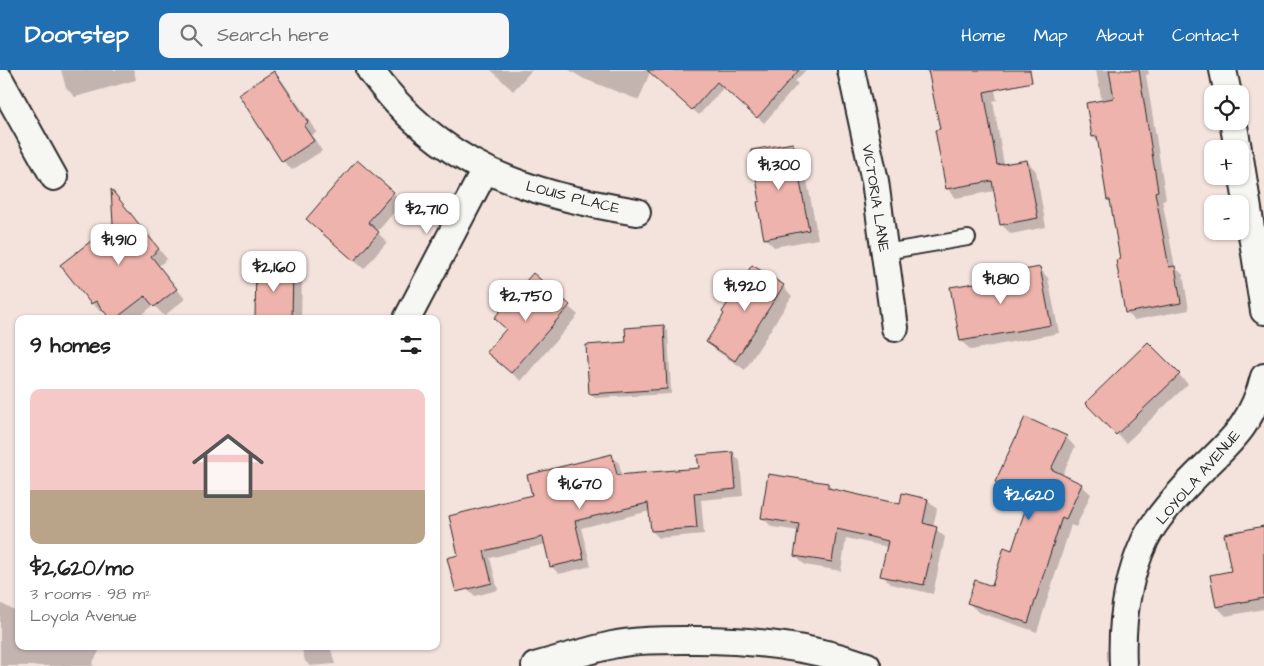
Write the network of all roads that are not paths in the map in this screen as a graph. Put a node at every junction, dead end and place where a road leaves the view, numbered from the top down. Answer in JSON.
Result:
{"nodes":[{"id":1,"x":370,"y":70,"type":"edge"},
{"id":2,"x":851,"y":70,"type":"edge"},
{"id":3,"x":1223,"y":70,"type":"edge"},
{"id":4,"x":0,"y":80,"type":"edge"},
{"id":5,"x":1226,"y":85,"type":"edge"},
{"id":6,"x":485,"y":170,"type":"junction"},
{"id":7,"x":54,"y":176,"type":"dead end"},
{"id":8,"x":1244,"y":185,"type":"edge"},
{"id":9,"x":637,"y":212,"type":"dead end"},
{"id":10,"x":968,"y":238,"type":"dead end"},
{"id":11,"x":885,"y":252,"type":"junction"},
{"id":12,"x":1264,"y":312,"type":"edge"},
{"id":13,"x":408,"y":315,"type":"edge"},
{"id":14,"x":895,"y":328,"type":"dead end"},
{"id":15,"x":1264,"y":377,"type":"edge"},
{"id":16,"x":535,"y":666,"type":"edge"},
{"id":17,"x":867,"y":666,"type":"edge"},
{"id":18,"x":1123,"y":666,"type":"edge"}],
"edges":[{"from":1,"to":6,"type":"street","name":"LOUIS PLACE"},
{"from":2,"to":11,"type":"street","name":"VICTORIA LANE"},
{"from":3,"to":5,"type":"street"},
{"from":4,"to":7,"type":"street"},
{"from":6,"to":9,"type":"street","name":"LOUIS PLACE"},
{"from":6,"to":13,"type":"street"},
{"from":8,"to":12,"type":"street"},
{"from":10,"to":11,"type":"lane"},
{"from":11,"to":14,"type":"street","name":"VICTORIA LANE"},
{"from":15,"to":18,"type":"street","name":"LOYOLA AVENUE"},
{"from":16,"to":17,"type":"street"}]}
